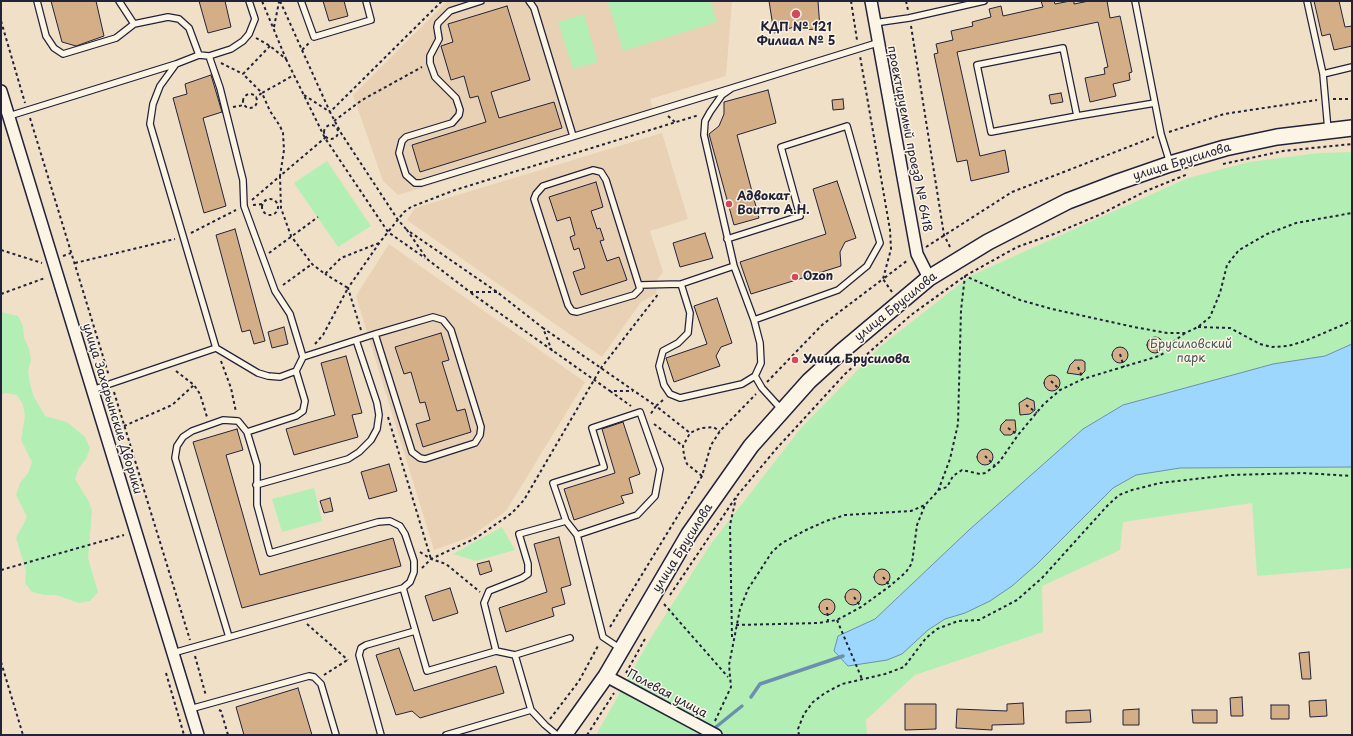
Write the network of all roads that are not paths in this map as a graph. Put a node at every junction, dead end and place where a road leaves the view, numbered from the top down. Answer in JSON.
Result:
{"nodes":[{"id":1,"x":37,"y":1,"type":"edge"},
{"id":2,"x":119,"y":1,"type":"edge"},
{"id":3,"x":249,"y":1,"type":"edge"},
{"id":4,"x":301,"y":1,"type":"edge"},
{"id":5,"x":366,"y":1,"type":"edge"},
{"id":6,"x":480,"y":1,"type":"edge"},
{"id":7,"x":529,"y":1,"type":"edge"},
{"id":8,"x":870,"y":1,"type":"edge"},
{"id":9,"x":984,"y":1,"type":"edge"},
{"id":10,"x":1136,"y":1,"type":"edge"},
{"id":11,"x":1307,"y":1,"type":"edge"},
{"id":12,"x":465,"y":3,"type":"edge"},
{"id":13,"x":874,"y":23,"type":"junction"},
{"id":14,"x":134,"y":24,"type":"junction"},
{"id":15,"x":877,"y":43,"type":"junction"},
{"id":16,"x":199,"y":55,"type":"junction"},
{"id":17,"x":209,"y":56,"type":"junction"},
{"id":18,"x":176,"y":64,"type":"junction"},
{"id":19,"x":1352,"y":67,"type":"edge"},
{"id":20,"x":1323,"y":74,"type":"junction"},
{"id":21,"x":732,"y":88,"type":"junction"},
{"id":22,"x":1,"y":91,"type":"edge"},
{"id":23,"x":1155,"y":103,"type":"junction"},
{"id":24,"x":9,"y":116,"type":"junction"},
{"id":25,"x":1077,"y":116,"type":"junction"},
{"id":26,"x":1352,"y":128,"type":"edge"},
{"id":27,"x":1328,"y":130,"type":"junction"},
{"id":28,"x":573,"y":136,"type":"junction"},
{"id":29,"x":1170,"y":164,"type":"junction"},
{"id":30,"x":727,"y":239,"type":"junction"},
{"id":31,"x":734,"y":266,"type":"junction"},
{"id":32,"x":930,"y":278,"type":"junction"},
{"id":33,"x":681,"y":284,"type":"junction"},
{"id":34,"x":640,"y":286,"type":"junction"},
{"id":35,"x":754,"y":320,"type":"junction"},
{"id":36,"x":375,"y":334,"type":"junction"},
{"id":37,"x":356,"y":340,"type":"junction"},
{"id":38,"x":216,"y":348,"type":"junction"},
{"id":39,"x":303,"y":357,"type":"junction"},
{"id":40,"x":296,"y":371,"type":"junction"},
{"id":41,"x":755,"y":376,"type":"junction"},
{"id":42,"x":92,"y":390,"type":"junction"},
{"id":43,"x":782,"y":410,"type":"junction"},
{"id":44,"x":247,"y":432,"type":"junction"},
{"id":45,"x":256,"y":485,"type":"junction"},
{"id":46,"x":566,"y":521,"type":"junction"},
{"id":47,"x":577,"y":535,"type":"junction"},
{"id":48,"x":403,"y":588,"type":"junction"},
{"id":49,"x":415,"y":630,"type":"junction"},
{"id":50,"x":229,"y":637,"type":"junction"},
{"id":51,"x":570,"y":638,"type":"dead end"},
{"id":52,"x":622,"y":649,"type":"junction"},
{"id":53,"x":496,"y":651,"type":"junction"},
{"id":54,"x":173,"y":653,"type":"junction"},
{"id":55,"x":515,"y":655,"type":"junction"},
{"id":56,"x":606,"y":676,"type":"junction"},
{"id":57,"x":190,"y":709,"type":"junction"},
{"id":58,"x":531,"y":710,"type":"junction"},
{"id":59,"x":715,"y":730,"type":"edge"},
{"id":60,"x":198,"y":735,"type":"edge"},
{"id":61,"x":336,"y":735,"type":"edge"},
{"id":62,"x":381,"y":735,"type":"edge"},
{"id":63,"x":446,"y":735,"type":"edge"},
{"id":64,"x":558,"y":735,"type":"edge"},
{"id":65,"x":564,"y":735,"type":"edge"}],
"edges":[{"from":1,"to":14,"type":"lane"},
{"from":2,"to":14,"type":"lane"},
{"from":3,"to":17,"type":"lane"},
{"from":4,"to":5,"type":"lane"},
{"from":6,"to":12,"type":"lane"},
{"from":7,"to":28,"type":"lane"},
{"from":8,"to":13,"type":"street","name":"проектируемый проезд № 6418"},
{"from":9,"to":13,"type":"lane"},
{"from":10,"to":23,"type":"lane"},
{"from":11,"to":20,"type":"lane"},
{"from":12,"to":28,"type":"lane"},
{"from":13,"to":15,"type":"street","name":"проектируемый проезд № 6418"},
{"from":14,"to":16,"type":"lane"},
{"from":15,"to":21,"type":"lane"},
{"from":15,"to":32,"type":"street","name":"проектируемый проезд № 6418"},
{"from":16,"to":17,"type":"lane"},
{"from":16,"to":18,"type":"lane"},
{"from":17,"to":39,"type":"lane"},
{"from":18,"to":24,"type":"lane"},
{"from":18,"to":38,"type":"lane"},
{"from":19,"to":20,"type":"lane"},
{"from":20,"to":27,"type":"lane"},
{"from":21,"to":28,"type":"lane"},
{"from":21,"to":30,"type":"lane"},
{"from":22,"to":24,"type":"street","name":"улица Захарьинские Дворики"},
{"from":23,"to":25,"type":"lane"},
{"from":23,"to":29,"type":"lane"},
{"from":24,"to":42,"type":"street","name":"улица Захарьинские Дворики"},
{"from":25,"to":25,"type":"lane"},
{"from":26,"to":27,"type":"street","name":"улица Брусилова"},
{"from":27,"to":29,"type":"street","name":"улица Брусилова"},
{"from":29,"to":32,"type":"street","name":"улица Брусилова"},
{"from":30,"to":31,"type":"lane"},
{"from":30,"to":35,"type":"lane"},
{"from":31,"to":33,"type":"lane"},
{"from":31,"to":35,"type":"lane"},
{"from":32,"to":43,"type":"street","name":"улица Брусилова"},
{"from":33,"to":34,"type":"lane"},
{"from":33,"to":41,"type":"lane"},
{"from":34,"to":34,"type":"lane"},
{"from":35,"to":41,"type":"lane"},
{"from":36,"to":36,"type":"lane"},
{"from":36,"to":37,"type":"lane"},
{"from":37,"to":39,"type":"lane"},
{"from":37,"to":45,"type":"lane"},
{"from":38,"to":40,"type":"lane"},
{"from":38,"to":42,"type":"lane"},
{"from":39,"to":40,"type":"lane"},
{"from":40,"to":44,"type":"lane"},
{"from":41,"to":43,"type":"lane"},
{"from":42,"to":54,"type":"street","name":"улица Захарьинские Дворики"},
{"from":43,"to":52,"type":"street","name":"улица Брусилова"},
{"from":44,"to":45,"type":"lane"},
{"from":44,"to":50,"type":"lane"},
{"from":45,"to":48,"type":"lane"},
{"from":46,"to":47,"type":"lane"},
{"from":46,"to":47,"type":"lane"},
{"from":46,"to":53,"type":"lane"},
{"from":47,"to":52,"type":"lane"},
{"from":48,"to":49,"type":"lane"},
{"from":48,"to":50,"type":"lane"},
{"from":49,"to":53,"type":"lane"},
{"from":49,"to":62,"type":"lane"},
{"from":50,"to":54,"type":"lane"},
{"from":51,"to":55,"type":"lane"},
{"from":52,"to":56,"type":"street","name":"улица Брусилова"},
{"from":53,"to":55,"type":"lane"},
{"from":54,"to":57,"type":"street","name":"улица Захарьинские Дворики"},
{"from":55,"to":58,"type":"lane"},
{"from":56,"to":59,"type":"street","name":"Полевая улица"},
{"from":56,"to":65,"type":"street","name":"улица Брусилова"},
{"from":57,"to":60,"type":"street","name":"улица Захарьинские Дворики"},
{"from":57,"to":61,"type":"lane"},
{"from":58,"to":63,"type":"lane"},
{"from":58,"to":64,"type":"lane"}]}
